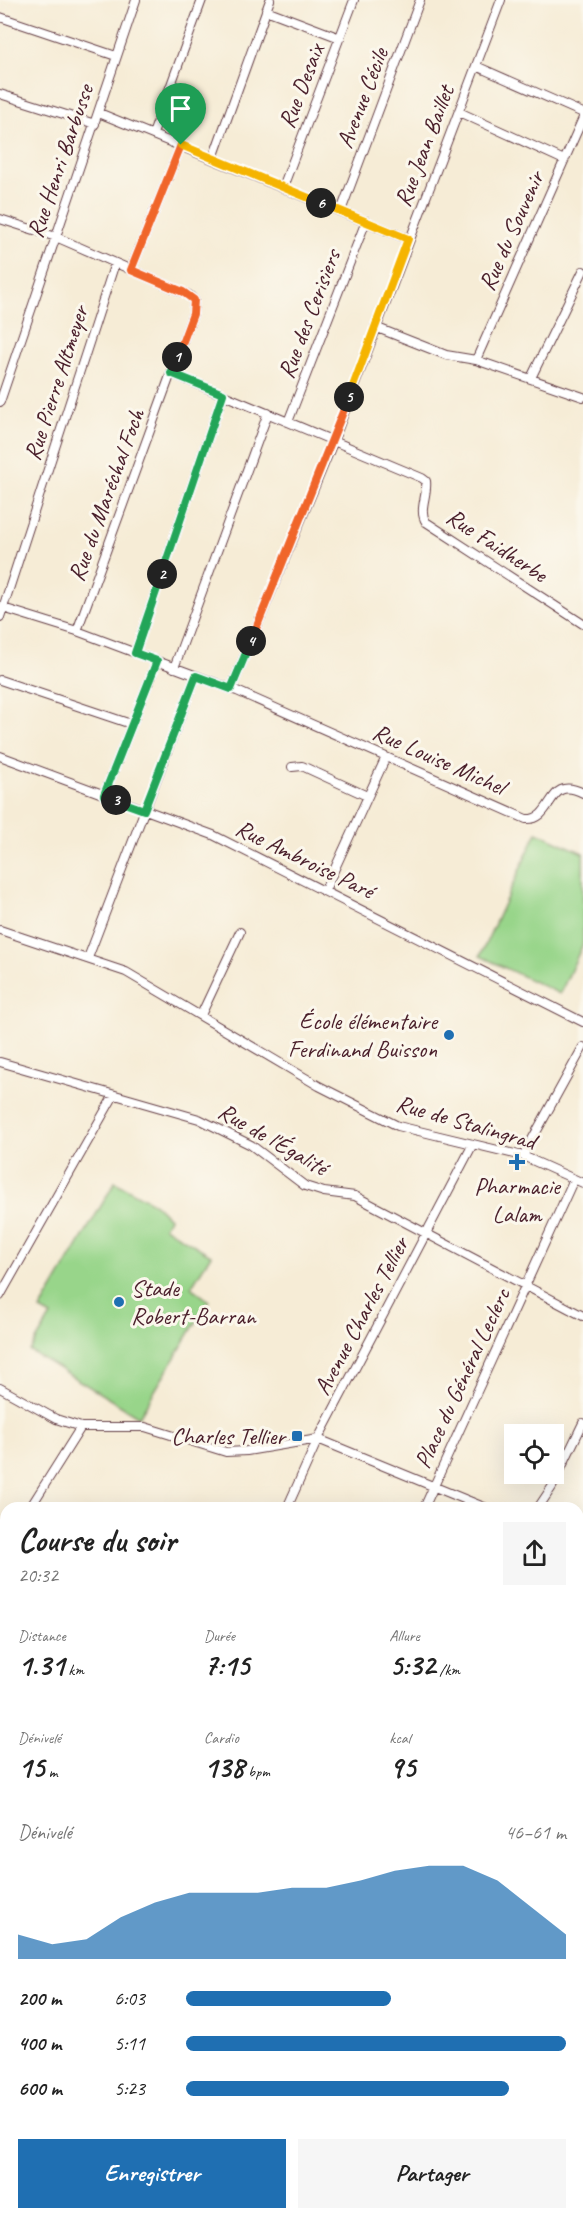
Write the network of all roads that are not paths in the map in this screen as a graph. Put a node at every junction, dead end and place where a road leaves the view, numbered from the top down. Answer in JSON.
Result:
{"nodes":[{"id":1,"x":136,"y":0,"type":"edge"},
{"id":2,"x":202,"y":0,"type":"edge"},
{"id":3,"x":270,"y":0,"type":"edge"},
{"id":4,"x":354,"y":0,"type":"edge"},
{"id":5,"x":420,"y":0,"type":"edge"},
{"id":6,"x":501,"y":0,"type":"edge"},
{"id":7,"x":266,"y":10,"type":"junction"},
{"id":8,"x":0,"y":17,"type":"edge"},
{"id":9,"x":340,"y":38,"type":"junction"},
{"id":10,"x":116,"y":56,"type":"junction"},
{"id":11,"x":476,"y":66,"type":"junction"},
{"id":12,"x":0,"y":94,"type":"edge"},
{"id":13,"x":459,"y":112,"type":"junction"},
{"id":14,"x":99,"y":113,"type":"junction"},
{"id":15,"x":583,"y":113,"type":"edge"},
{"id":16,"x":583,"y":118,"type":"edge"},
{"id":17,"x":95,"y":124,"type":"junction"},
{"id":18,"x":153,"y":134,"type":"junction"},
{"id":19,"x":181,"y":145,"type":"junction"},
{"id":20,"x":213,"y":158,"type":"junction"},
{"id":21,"x":564,"y":160,"type":"junction"},
{"id":22,"x":283,"y":187,"type":"junction"},
{"id":23,"x":340,"y":211,"type":"junction"},
{"id":24,"x":0,"y":219,"type":"edge"},
{"id":25,"x":366,"y":221,"type":"junction"},
{"id":26,"x":56,"y":237,"type":"junction"},
{"id":27,"x":408,"y":239,"type":"junction"},
{"id":28,"x":115,"y":263,"type":"junction"},
{"id":29,"x":131,"y":270,"type":"junction"},
{"id":30,"x":583,"y":272,"type":"edge"},
{"id":31,"x":375,"y":327,"type":"junction"},
{"id":32,"x":476,"y":360,"type":"junction"},
{"id":33,"x":171,"y":373,"type":"junction"},
{"id":34,"x":531,"y":378,"type":"junction"},
{"id":35,"x":223,"y":394,"type":"junction"},
{"id":36,"x":583,"y":397,"type":"edge"},
{"id":37,"x":0,"y":402,"type":"edge"},
{"id":38,"x":268,"y":413,"type":"junction"},
{"id":39,"x":288,"y":422,"type":"junction"},
{"id":40,"x":333,"y":442,"type":"junction"},
{"id":41,"x":3,"y":608,"type":"junction"},
{"id":42,"x":0,"y":617,"type":"edge"},
{"id":43,"x":583,"y":624,"type":"edge"},
{"id":44,"x":77,"y":631,"type":"junction"},
{"id":45,"x":135,"y":653,"type":"junction"},
{"id":46,"x":157,"y":661,"type":"junction"},
{"id":47,"x":174,"y":668,"type":"junction"},
{"id":48,"x":196,"y":676,"type":"junction"},
{"id":49,"x":0,"y":680,"type":"edge"},
{"id":50,"x":231,"y":689,"type":"junction"},
{"id":51,"x":131,"y":724,"type":"junction"},
{"id":52,"x":0,"y":756,"type":"edge"},
{"id":53,"x":386,"y":757,"type":"junction"},
{"id":54,"x":292,"y":767,"type":"dead end"},
{"id":55,"x":583,"y":793,"type":"edge"},
{"id":56,"x":104,"y":795,"type":"junction"},
{"id":57,"x":367,"y":796,"type":"junction"},
{"id":58,"x":144,"y":810,"type":"junction"},
{"id":59,"x":325,"y":890,"type":"junction"},
{"id":60,"x":0,"y":930,"type":"edge"},
{"id":61,"x":240,"y":932,"type":"dead end"},
{"id":62,"x":88,"y":958,"type":"junction"},
{"id":63,"x":201,"y":1015,"type":"junction"},
{"id":64,"x":583,"y":1022,"type":"edge"},
{"id":65,"x":583,"y":1047,"type":"edge"},
{"id":66,"x":0,"y":1062,"type":"edge"},
{"id":67,"x":114,"y":1095,"type":"junction"},
{"id":68,"x":473,"y":1144,"type":"junction"},
{"id":69,"x":523,"y":1156,"type":"junction"},
{"id":70,"x":574,"y":1179,"type":"junction"},
{"id":71,"x":583,"y":1183,"type":"edge"},
{"id":72,"x":426,"y":1234,"type":"junction"},
{"id":73,"x":525,"y":1286,"type":"junction"},
{"id":74,"x":0,"y":1296,"type":"edge"},
{"id":75,"x":583,"y":1316,"type":"edge"},
{"id":76,"x":0,"y":1388,"type":"edge"},
{"id":77,"x":583,"y":1423,"type":"edge"},
{"id":78,"x":81,"y":1427,"type":"junction"},
{"id":79,"x":318,"y":1438,"type":"junction"},
{"id":80,"x":434,"y":1486,"type":"junction"},
{"id":81,"x":35,"y":1502,"type":"edge"},
{"id":82,"x":289,"y":1502,"type":"edge"},
{"id":83,"x":427,"y":1502,"type":"edge"},
{"id":84,"x":472,"y":1502,"type":"edge"},
{"id":85,"x":542,"y":1502,"type":"edge"}],
"edges":[{"from":1,"to":10,"type":"street","name":"Rue Henri Barbusse"},
{"from":2,"to":18,"type":"street"},
{"from":3,"to":7,"type":"street"},
{"from":4,"to":9,"type":"street","name":"Rue Desaix"},
{"from":5,"to":23,"type":"street","name":"Avenue Cécile"},
{"from":6,"to":11,"type":"street","name":"Rue Jean Baillet"},
{"from":7,"to":9,"type":"street"},
{"from":7,"to":20,"type":"street"},
{"from":8,"to":10,"type":"street"},
{"from":9,"to":22,"type":"street","name":"Rue Desaix"},
{"from":10,"to":14,"type":"street","name":"Rue Henri Barbusse"},
{"from":11,"to":13,"type":"street","name":"Rue Jean Baillet"},
{"from":11,"to":15,"type":"street"},
{"from":12,"to":17,"type":"street"},
{"from":13,"to":21,"type":"street"},
{"from":13,"to":27,"type":"street","name":"Rue Jean Baillet"},
{"from":14,"to":17,"type":"street","name":"Rue Henri Barbusse"},
{"from":14,"to":18,"type":"street"},
{"from":16,"to":21,"type":"street","name":"Rue du Souvenir"},
{"from":17,"to":26,"type":"street","name":"Rue Henri Barbusse"},
{"from":18,"to":19,"type":"street"},
{"from":19,"to":20,"type":"street"},
{"from":19,"to":29,"type":"street"},
{"from":20,"to":22,"type":"street"},
{"from":21,"to":32,"type":"street","name":"Rue du Souvenir"},
{"from":22,"to":23,"type":"street"},
{"from":23,"to":25,"type":"street"},
{"from":24,"to":26,"type":"street"},
{"from":25,"to":27,"type":"street"},
{"from":25,"to":39,"type":"street","name":"Rue des Cerisiers"},
{"from":26,"to":28,"type":"street"},
{"from":26,"to":37,"type":"street","name":"Rue Henri Barbusse"},
{"from":27,"to":31,"type":"street","name":"Rue Jean Baillet"},
{"from":28,"to":29,"type":"street"},
{"from":28,"to":41,"type":"street","name":"Rue Pierre Altmeyer"},
{"from":29,"to":33,"type":"street","name":"Rue du Maréchal Foch"},
{"from":30,"to":34,"type":"street"},
{"from":31,"to":32,"type":"street"},
{"from":31,"to":40,"type":"street","name":"Rue Jean Baillet"},
{"from":32,"to":34,"type":"street"},
{"from":33,"to":35,"type":"street"},
{"from":33,"to":44,"type":"street","name":"Rue du Maréchal Foch"},
{"from":34,"to":36,"type":"street"},
{"from":35,"to":38,"type":"street"},
{"from":35,"to":45,"type":"street"},
{"from":38,"to":39,"type":"street"},
{"from":38,"to":47,"type":"street"},
{"from":39,"to":40,"type":"street"},
{"from":40,"to":43,"type":"street","name":"Rue Faidherbe"},
{"from":40,"to":50,"type":"street","name":"Rue Jean Baillet"},
{"from":41,"to":42,"type":"street","name":"Rue Pierre Altmeyer"},
{"from":41,"to":44,"type":"street","name":"Rue Louise Michel"},
{"from":44,"to":45,"type":"street","name":"Rue Louise Michel"},
{"from":45,"to":46,"type":"street","name":"Rue Louise Michel"},
{"from":46,"to":47,"type":"street","name":"Rue Louise Michel"},
{"from":46,"to":51,"type":"street"},
{"from":47,"to":48,"type":"street","name":"Rue Louise Michel"},
{"from":48,"to":50,"type":"street","name":"Rue Louise Michel"},
{"from":48,"to":58,"type":"street"},
{"from":49,"to":51,"type":"street"},
{"from":50,"to":53,"type":"street","name":"Rue Louise Michel"},
{"from":51,"to":56,"type":"street"},
{"from":52,"to":56,"type":"street","name":"Rue Ambroise Paré"},
{"from":53,"to":55,"type":"street","name":"Rue Louise Michel"},
{"from":53,"to":57,"type":"street"},
{"from":54,"to":57,"type":"street"},
{"from":56,"to":58,"type":"street","name":"Rue Ambroise Paré"},
{"from":57,"to":59,"type":"street"},
{"from":58,"to":59,"type":"street","name":"Rue Ambroise Paré"},
{"from":58,"to":62,"type":"street"},
{"from":59,"to":64,"type":"street","name":"Rue Ambroise Paré"},
{"from":60,"to":62,"type":"street","name":"Rue de Stalingrad"},
{"from":61,"to":63,"type":"street"},
{"from":62,"to":63,"type":"street","name":"Rue de Stalingrad"},
{"from":63,"to":68,"type":"street","name":"Rue de Stalingrad"},
{"from":65,"to":69,"type":"street"},
{"from":66,"to":67,"type":"street","name":"Rue de l'Égalité"},
{"from":67,"to":72,"type":"street","name":"Rue de l'Égalité"},
{"from":67,"to":74,"type":"street"},
{"from":68,"to":69,"type":"street","name":"Rue de Stalingrad"},
{"from":68,"to":72,"type":"street","name":"Avenue Charles Tellier"},
{"from":69,"to":70,"type":"street","name":"Rue de Stalingrad"},
{"from":70,"to":71,"type":"street","name":"Rue de Stalingrad"},
{"from":70,"to":73,"type":"street","name":"Place du Général Leclerc"},
{"from":72,"to":73,"type":"street","name":"Rue de l'Égalité"},
{"from":72,"to":79,"type":"street","name":"Avenue Charles Tellier"},
{"from":73,"to":75,"type":"street","name":"Rue de l'Égalité"},
{"from":73,"to":80,"type":"street","name":"Place du Général Leclerc"},
{"from":76,"to":78,"type":"street"},
{"from":77,"to":85,"type":"street"},
{"from":78,"to":79,"type":"street"},
{"from":78,"to":81,"type":"street"},
{"from":79,"to":80,"type":"street"},
{"from":79,"to":82,"type":"street","name":"Avenue Charles Tellier"},
{"from":80,"to":83,"type":"street","name":"Place du Général Leclerc"},
{"from":80,"to":84,"type":"street"}]}
